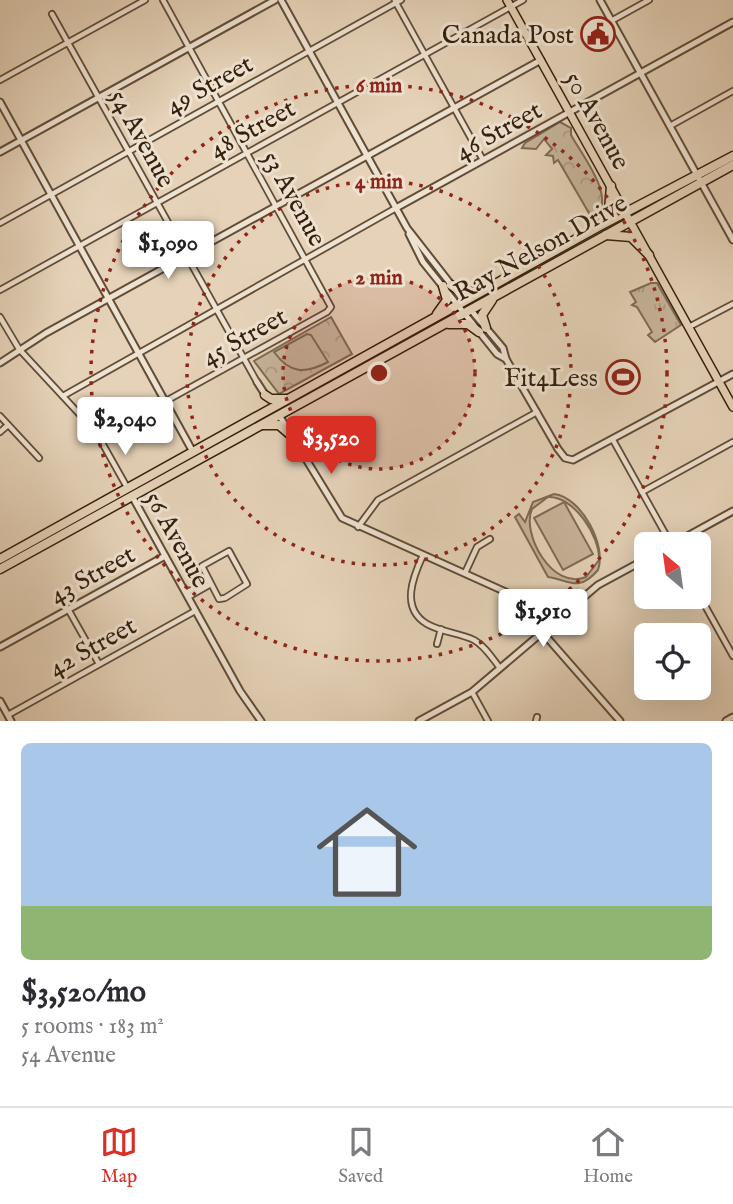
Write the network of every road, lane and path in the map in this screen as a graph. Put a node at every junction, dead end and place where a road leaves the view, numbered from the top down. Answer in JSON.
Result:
{"nodes":[{"id":1,"x":145,"y":0,"type":"edge"},
{"id":2,"x":163,"y":0,"type":"edge"},
{"id":3,"x":275,"y":0,"type":"edge"},
{"id":4,"x":281,"y":0,"type":"edge"},
{"id":5,"x":523,"y":0,"type":"edge"},
{"id":6,"x":600,"y":0,"type":"edge"},
{"id":7,"x":649,"y":0,"type":"edge"},
{"id":8,"x":397,"y":1,"type":"edge"},
{"id":9,"x":509,"y":3,"type":"edge"},
{"id":10,"x":52,"y":14,"type":"dead end"},
{"id":11,"x":611,"y":20,"type":"junction"},
{"id":12,"x":733,"y":22,"type":"edge"},
{"id":13,"x":68,"y":43,"type":"junction"},
{"id":14,"x":189,"y":48,"type":"junction"},
{"id":15,"x":309,"y":51,"type":"junction"},
{"id":16,"x":425,"y":54,"type":"junction"},
{"id":17,"x":541,"y":60,"type":"junction"},
{"id":18,"x":640,"y":73,"type":"junction"},
{"id":19,"x":0,"y":80,"type":"edge"},
{"id":20,"x":733,"y":91,"type":"edge"},
{"id":21,"x":99,"y":97,"type":"junction"},
{"id":22,"x":219,"y":101,"type":"junction"},
{"id":23,"x":0,"y":103,"type":"edge"},
{"id":24,"x":338,"y":103,"type":"junction"},
{"id":25,"x":454,"y":108,"type":"junction"},
{"id":26,"x":570,"y":113,"type":"junction"},
{"id":27,"x":670,"y":126,"type":"junction"},
{"id":28,"x":21,"y":141,"type":"junction"},
{"id":29,"x":129,"y":151,"type":"junction"},
{"id":30,"x":0,"y":152,"type":"edge"},
{"id":31,"x":248,"y":153,"type":"junction"},
{"id":32,"x":367,"y":155,"type":"junction"},
{"id":33,"x":733,"y":156,"type":"edge"},
{"id":34,"x":483,"y":160,"type":"junction"},
{"id":35,"x":733,"y":165,"type":"edge"},
{"id":36,"x":699,"y":179,"type":"junction"},
{"id":37,"x":611,"y":186,"type":"junction"},
{"id":38,"x":51,"y":194,"type":"junction"},
{"id":39,"x":157,"y":203,"type":"junction"},
{"id":40,"x":277,"y":206,"type":"junction"},
{"id":41,"x":396,"y":208,"type":"junction"},
{"id":42,"x":628,"y":216,"type":"junction"},
{"id":43,"x":0,"y":223,"type":"edge"},
{"id":44,"x":601,"y":231,"type":"junction"},
{"id":45,"x":731,"y":231,"type":"edge"},
{"id":46,"x":733,"y":240,"type":"edge"},
{"id":47,"x":79,"y":246,"type":"junction"},
{"id":48,"x":649,"y":255,"type":"junction"},
{"id":49,"x":186,"y":256,"type":"junction"},
{"id":50,"x":306,"y":258,"type":"junction"},
{"id":51,"x":447,"y":286,"type":"junction"},
{"id":52,"x":0,"y":290,"type":"edge"},
{"id":53,"x":489,"y":290,"type":"junction"},
{"id":54,"x":502,"y":292,"type":"junction"},
{"id":55,"x":108,"y":299,"type":"junction"},
{"id":56,"x":733,"y":304,"type":"edge"},
{"id":57,"x":331,"y":306,"type":"joint"},
{"id":58,"x":215,"y":308,"type":"junction"},
{"id":59,"x":465,"y":308,"type":"junction"},
{"id":60,"x":0,"y":317,"type":"edge"},
{"id":61,"x":427,"y":323,"type":"junction"},
{"id":62,"x":690,"y":327,"type":"junction"},
{"id":63,"x":436,"y":328,"type":"junction"},
{"id":64,"x":483,"y":330,"type":"junction"},
{"id":65,"x":412,"y":342,"type":"junction"},
{"id":66,"x":19,"y":349,"type":"junction"},
{"id":67,"x":138,"y":351,"type":"junction"},
{"id":68,"x":405,"y":351,"type":"dead end"},
{"id":69,"x":243,"y":358,"type":"junction"},
{"id":70,"x":0,"y":363,"type":"edge"},
{"id":71,"x":733,"y":374,"type":"edge"},
{"id":72,"x":257,"y":382,"type":"joint"},
{"id":73,"x":719,"y":382,"type":"junction"},
{"id":74,"x":265,"y":394,"type":"junction"},
{"id":75,"x":63,"y":396,"type":"junction"},
{"id":76,"x":289,"y":399,"type":"junction"},
{"id":77,"x":165,"y":401,"type":"junction"},
{"id":78,"x":733,"y":407,"type":"edge"},
{"id":79,"x":276,"y":411,"type":"junction"},
{"id":80,"x":537,"y":412,"type":"junction"},
{"id":81,"x":0,"y":416,"type":"edge"},
{"id":82,"x":8,"y":425,"type":"junction"},
{"id":83,"x":260,"y":425,"type":"junction"},
{"id":84,"x":0,"y":432,"type":"edge"},
{"id":85,"x":293,"y":437,"type":"junction"},
{"id":86,"x":99,"y":438,"type":"junction"},
{"id":87,"x":613,"y":440,"type":"junction"},
{"id":88,"x":733,"y":442,"type":"edge"},
{"id":89,"x":196,"y":456,"type":"junction"},
{"id":90,"x":39,"y":458,"type":"dead end"},
{"id":91,"x":642,"y":492,"type":"junction"},
{"id":92,"x":130,"y":493,"type":"junction"},
{"id":93,"x":733,"y":511,"type":"edge"},
{"id":94,"x":358,"y":527,"type":"junction"},
{"id":95,"x":665,"y":532,"type":"edge"},
{"id":96,"x":694,"y":532,"type":"edge"},
{"id":97,"x":490,"y":539,"type":"dead end"},
{"id":98,"x":423,"y":555,"type":"junction"},
{"id":99,"x":165,"y":556,"type":"junction"},
{"id":100,"x":0,"y":559,"type":"edge"},
{"id":101,"x":634,"y":566,"type":"edge"},
{"id":102,"x":0,"y":569,"type":"edge"},
{"id":103,"x":465,"y":573,"type":"junction"},
{"id":104,"x":208,"y":583,"type":"junction"},
{"id":105,"x":187,"y":595,"type":"junction"},
{"id":106,"x":68,"y":609,"type":"junction"},
{"id":107,"x":707,"y":609,"type":"edge"},
{"id":108,"x":195,"y":611,"type":"junction"},
{"id":109,"x":441,"y":629,"type":"junction"},
{"id":110,"x":544,"y":631,"type":"junction"},
{"id":111,"x":437,"y":644,"type":"dead end"},
{"id":112,"x":0,"y":647,"type":"edge"},
{"id":113,"x":733,"y":656,"type":"edge"},
{"id":114,"x":99,"y":664,"type":"junction"},
{"id":115,"x":500,"y":668,"type":"junction"},
{"id":116,"x":472,"y":692,"type":"junction"},
{"id":117,"x":0,"y":701,"type":"edge"},
{"id":118,"x":733,"y":717,"type":"edge"},
{"id":119,"x":9,"y":718,"type":"edge"},
{"id":120,"x":261,"y":721,"type":"edge"},
{"id":121,"x":419,"y":721,"type":"edge"},
{"id":122,"x":488,"y":721,"type":"edge"},
{"id":123,"x":620,"y":721,"type":"edge"},
{"id":124,"x":726,"y":721,"type":"edge"}],
"edges":[{"from":1,"to":13,"type":"street"},
{"from":2,"to":14,"type":"street","name":"53 Avenue"},
{"from":3,"to":14,"type":"street"},
{"from":4,"to":15,"type":"street"},
{"from":5,"to":9,"type":"street","name":"48 Street"},
{"from":6,"to":11,"type":"street"},
{"from":7,"to":11,"type":"street"},
{"from":8,"to":15,"type":"street","name":"49 Street"},
{"from":8,"to":16,"type":"street"},
{"from":9,"to":16,"type":"street","name":"48 Street"},
{"from":9,"to":17,"type":"main road","name":"50 Avenue"},
{"from":10,"to":13,"type":"street","name":"54 Avenue"},
{"from":11,"to":18,"type":"street"},
{"from":12,"to":18,"type":"street","name":"46 Street"},
{"from":13,"to":19,"type":"street"},
{"from":13,"to":21,"type":"street","name":"54 Avenue"},
{"from":14,"to":21,"type":"street"},
{"from":14,"to":22,"type":"street","name":"53 Avenue"},
{"from":15,"to":22,"type":"street","name":"49 Street"},
{"from":15,"to":24,"type":"street"},
{"from":16,"to":24,"type":"street","name":"48 Street"},
{"from":16,"to":25,"type":"street"},
{"from":17,"to":25,"type":"street"},
{"from":17,"to":26,"type":"main road","name":"50 Avenue"},
{"from":18,"to":26,"type":"street","name":"46 Street"},
{"from":18,"to":27,"type":"street"},
{"from":20,"to":27,"type":"street"},
{"from":21,"to":28,"type":"street"},
{"from":21,"to":29,"type":"street","name":"54 Avenue"},
{"from":22,"to":29,"type":"street","name":"49 Street"},
{"from":22,"to":31,"type":"street","name":"53 Avenue"},
{"from":23,"to":28,"type":"street"},
{"from":24,"to":31,"type":"street","name":"48 Street"},
{"from":24,"to":32,"type":"street"},
{"from":25,"to":32,"type":"street"},
{"from":25,"to":34,"type":"street"},
{"from":26,"to":34,"type":"street","name":"46 Street"},
{"from":26,"to":37,"type":"main road","name":"50 Avenue"},
{"from":27,"to":36,"type":"street"},
{"from":28,"to":30,"type":"street"},
{"from":28,"to":38,"type":"street"},
{"from":29,"to":38,"type":"street","name":"49 Street"},
{"from":29,"to":39,"type":"street","name":"54 Avenue"},
{"from":31,"to":39,"type":"street","name":"48 Street"},
{"from":31,"to":40,"type":"street","name":"53 Avenue"},
{"from":32,"to":40,"type":"street"},
{"from":32,"to":41,"type":"street"},
{"from":33,"to":36,"type":"highway","name":"Ray Nelson Drive"},
{"from":34,"to":41,"type":"street","name":"46 Street"},
{"from":35,"to":36,"type":"highway","name":"Ray Nelson Drive"},
{"from":36,"to":42,"type":"highway","name":"Ray Nelson Drive"},
{"from":36,"to":45,"type":"street"},
{"from":37,"to":42,"type":"main road","name":"50 Avenue"},
{"from":37,"to":44,"type":"highway"},
{"from":38,"to":43,"type":"street","name":"49 Street"},
{"from":38,"to":47,"type":"street"},
{"from":39,"to":47,"type":"street","name":"48 Street"},
{"from":39,"to":49,"type":"street","name":"54 Avenue"},
{"from":40,"to":49,"type":"street"},
{"from":40,"to":50,"type":"street","name":"53 Avenue"},
{"from":41,"to":50,"type":"street","name":"46 Street"},
{"from":41,"to":51,"type":"street"},
{"from":42,"to":44,"type":"highway","name":"Ray Nelson Drive"},
{"from":42,"to":48,"type":"main road","name":"50 Avenue"},
{"from":44,"to":48,"type":"highway"},
{"from":44,"to":53,"type":"highway","name":"Ray Nelson Drive"},
{"from":44,"to":54,"type":"highway","name":"Ray Nelson Drive"},
{"from":45,"to":46,"type":"street"},
{"from":47,"to":52,"type":"street","name":"48 Street"},
{"from":47,"to":55,"type":"street"},
{"from":48,"to":62,"type":"main road","name":"50 Avenue"},
{"from":49,"to":55,"type":"street"},
{"from":49,"to":58,"type":"street","name":"54 Avenue"},
{"from":50,"to":57,"type":"street","name":"53 Avenue"},
{"from":50,"to":58,"type":"street","name":"46 Street"},
{"from":51,"to":53,"type":"highway"},
{"from":51,"to":59,"type":"street"},
{"from":51,"to":61,"type":"highway"},
{"from":53,"to":59,"type":"highway","name":"Ray Nelson Drive"},
{"from":54,"to":59,"type":"highway","name":"Ray Nelson Drive"},
{"from":54,"to":64,"type":"highway"},
{"from":55,"to":66,"type":"street"},
{"from":55,"to":67,"type":"street"},
{"from":56,"to":62,"type":"street"},
{"from":57,"to":69,"type":"street","name":"45 Street"},
{"from":58,"to":67,"type":"street","name":"46 Street"},
{"from":58,"to":69,"type":"street","name":"54 Avenue"},
{"from":59,"to":61,"type":"highway","name":"Ray Nelson Drive"},
{"from":59,"to":63,"type":"highway","name":"Ray Nelson Drive"},
{"from":59,"to":64,"type":"street"},
{"from":60,"to":66,"type":"street","name":"56 Avenue"},
{"from":61,"to":76,"type":"highway","name":"Ray Nelson Drive"},
{"from":62,"to":73,"type":"main road","name":"50 Avenue"},
{"from":63,"to":64,"type":"highway"},
{"from":63,"to":65,"type":"highway","name":"Ray Nelson Drive"},
{"from":64,"to":80,"type":"street"},
{"from":65,"to":68,"type":"highway"},
{"from":65,"to":79,"type":"highway","name":"Ray Nelson Drive"},
{"from":66,"to":70,"type":"street"},
{"from":66,"to":75,"type":"street","name":"56 Avenue"},
{"from":67,"to":75,"type":"street","name":"46 Street"},
{"from":67,"to":77,"type":"street"},
{"from":69,"to":72,"type":"street","name":"54 Avenue"},
{"from":69,"to":77,"type":"street","name":"45 Street"},
{"from":71,"to":73,"type":"street"},
{"from":72,"to":74,"type":"street","name":"54 Avenue"},
{"from":73,"to":78,"type":"main road","name":"50 Avenue"},
{"from":73,"to":87,"type":"street"},
{"from":74,"to":76,"type":"highway"},
{"from":74,"to":79,"type":"street","name":"54 Avenue"},
{"from":75,"to":86,"type":"street","name":"56 Avenue"},
{"from":76,"to":79,"type":"highway","name":"Ray Nelson Drive"},
{"from":77,"to":86,"type":"street","name":"45 Street"},
{"from":77,"to":89,"type":"street"},
{"from":79,"to":83,"type":"highway","name":"Ray Nelson Drive"},
{"from":79,"to":85,"type":"street","name":"54 Avenue"},
{"from":79,"to":89,"type":"highway","name":"Ray Nelson Drive"},
{"from":80,"to":87,"type":"street"},
{"from":80,"to":94,"type":"street"},
{"from":81,"to":82,"type":"street"},
{"from":82,"to":84,"type":"street"},
{"from":82,"to":90,"type":"street"},
{"from":83,"to":85,"type":"highway"},
{"from":83,"to":89,"type":"highway","name":"Ray Nelson Drive"},
{"from":85,"to":94,"type":"street","name":"54 Avenue"},
{"from":86,"to":92,"type":"street","name":"56 Avenue"},
{"from":87,"to":91,"type":"street"},
{"from":88,"to":91,"type":"street"},
{"from":89,"to":92,"type":"highway","name":"Ray Nelson Drive"},
{"from":91,"to":95,"type":"street"},
{"from":92,"to":99,"type":"street","name":"56 Avenue"},
{"from":92,"to":100,"type":"highway","name":"Ray Nelson Drive"},
{"from":92,"to":102,"type":"highway","name":"Ray Nelson Drive"},
{"from":93,"to":96,"type":"street"},
{"from":94,"to":98,"type":"street","name":"54 Avenue"},
{"from":97,"to":103,"type":"street"},
{"from":98,"to":103,"type":"street","name":"54 Avenue"},
{"from":98,"to":109,"type":"street"},
{"from":99,"to":105,"type":"street","name":"56 Avenue"},
{"from":99,"to":106,"type":"street","name":"43 Street"},
{"from":101,"to":110,"type":"street"},
{"from":103,"to":110,"type":"street","name":"54 Avenue"},
{"from":104,"to":104,"type":"street"},
{"from":104,"to":105,"type":"street"},
{"from":105,"to":108,"type":"street","name":"56 Avenue"},
{"from":106,"to":112,"type":"street","name":"43 Street"},
{"from":106,"to":114,"type":"street"},
{"from":107,"to":113,"type":"street"},
{"from":108,"to":114,"type":"street","name":"42 Street"},
{"from":108,"to":120,"type":"street","name":"56 Avenue"},
{"from":109,"to":111,"type":"street"},
{"from":109,"to":115,"type":"street"},
{"from":110,"to":115,"type":"street"},
{"from":110,"to":123,"type":"street","name":"54 Avenue"},
{"from":114,"to":119,"type":"street","name":"42 Street"},
{"from":115,"to":116,"type":"street"},
{"from":116,"to":121,"type":"street"},
{"from":116,"to":122,"type":"street"},
{"from":117,"to":119,"type":"street"},
{"from":118,"to":124,"type":"street"}]}
